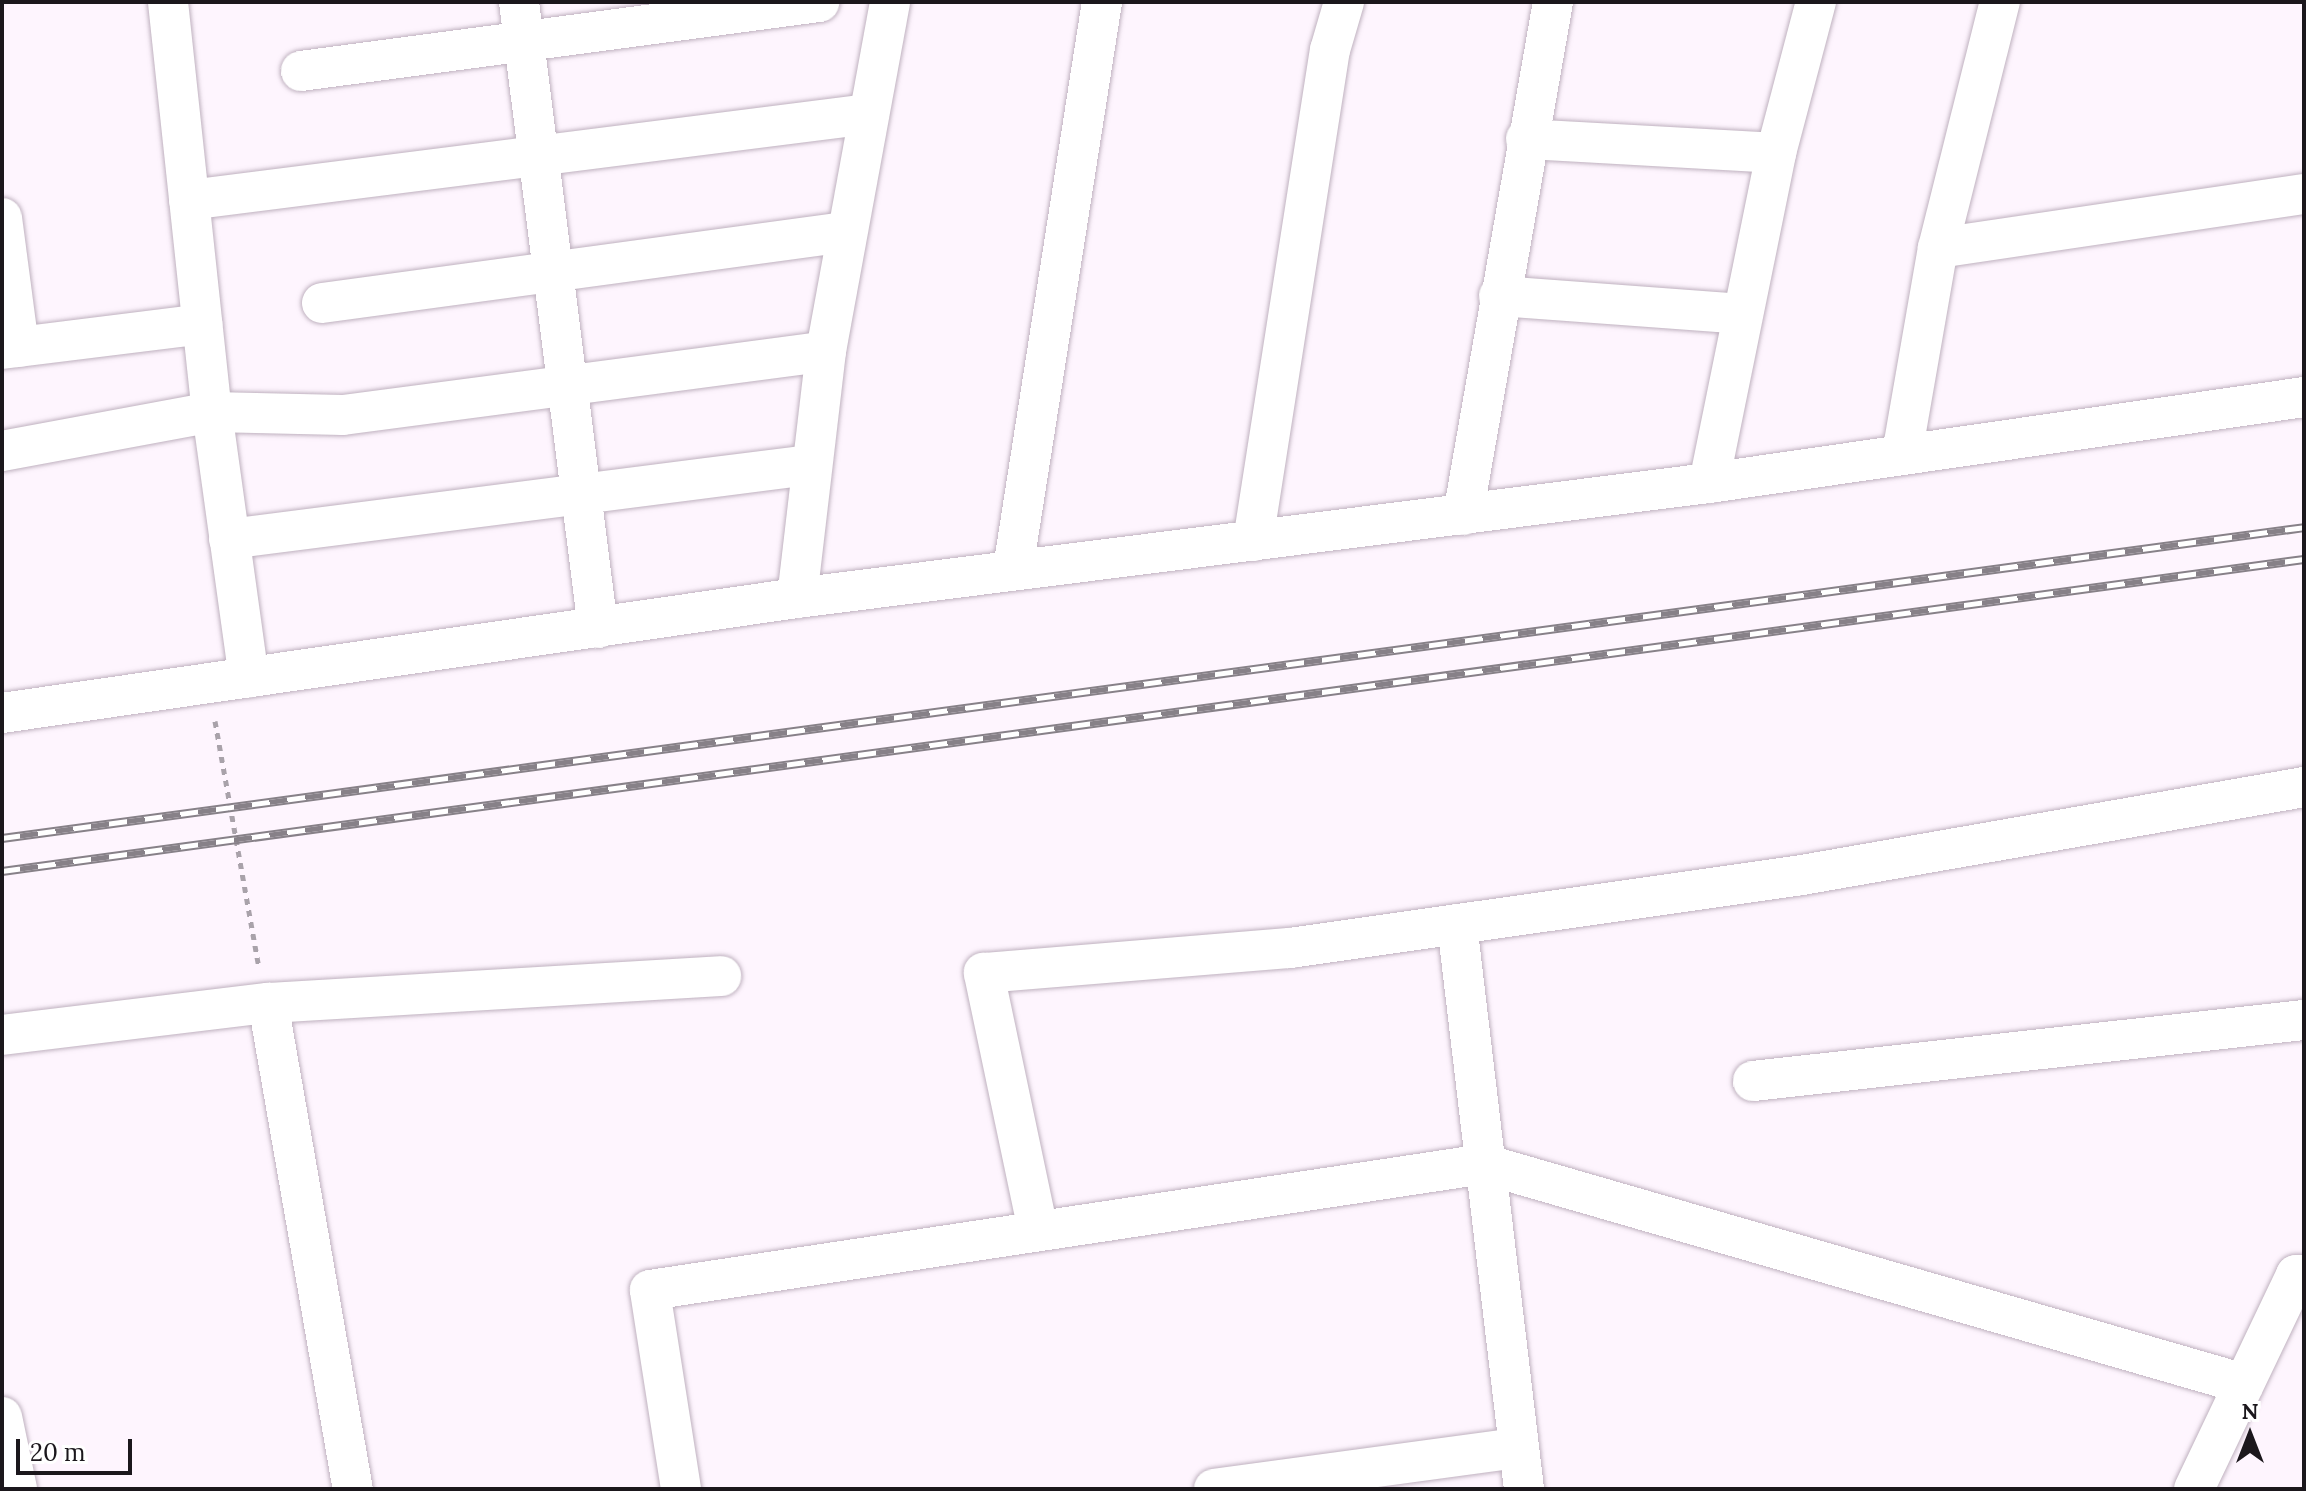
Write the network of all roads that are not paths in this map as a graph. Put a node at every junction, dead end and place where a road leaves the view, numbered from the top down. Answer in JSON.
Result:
{"nodes":[{"id":1,"x":168,"y":2,"type":"edge"},
{"id":2,"x":519,"y":2,"type":"edge"},
{"id":3,"x":819,"y":2,"type":"edge"},
{"id":4,"x":890,"y":2,"type":"edge"},
{"id":5,"x":1102,"y":2,"type":"edge"},
{"id":6,"x":1344,"y":2,"type":"edge"},
{"id":7,"x":1553,"y":2,"type":"edge"},
{"id":8,"x":1816,"y":2,"type":"edge"},
{"id":9,"x":2000,"y":2,"type":"edge"},
{"id":10,"x":524,"y":43,"type":"junction"},
{"id":11,"x":301,"y":71,"type":"dead end"},
{"id":12,"x":868,"y":114,"type":"junction"},
{"id":13,"x":1526,"y":139,"type":"junction"},
{"id":14,"x":1776,"y":153,"type":"junction"},
{"id":15,"x":541,"y":158,"type":"junction"},
{"id":16,"x":2304,"y":194,"type":"edge"},
{"id":17,"x":189,"y":200,"type":"junction"},
{"id":18,"x":2,"y":218,"type":"edge"},
{"id":19,"x":846,"y":232,"type":"junction"},
{"id":20,"x":1938,"y":248,"type":"junction"},
{"id":21,"x":556,"y":273,"type":"junction"},
{"id":22,"x":1499,"y":296,"type":"junction"},
{"id":23,"x":322,"y":303,"type":"dead end"},
{"id":24,"x":1742,"y":314,"type":"junction"},
{"id":25,"x":202,"y":324,"type":"junction"},
{"id":26,"x":10,"y":348,"type":"edge"},
{"id":27,"x":826,"y":351,"type":"junction"},
{"id":28,"x":569,"y":387,"type":"junction"},
{"id":29,"x":2304,"y":397,"type":"edge"},
{"id":30,"x":212,"y":412,"type":"junction"},
{"id":31,"x":2,"y":451,"type":"edge"},
{"id":32,"x":1902,"y":454,"type":"junction"},
{"id":33,"x":809,"y":465,"type":"junction"},
{"id":34,"x":1709,"y":483,"type":"junction"},
{"id":35,"x":581,"y":495,"type":"junction"},
{"id":36,"x":1463,"y":515,"type":"junction"},
{"id":37,"x":229,"y":539,"type":"junction"},
{"id":38,"x":1253,"y":541,"type":"junction"},
{"id":39,"x":1013,"y":569,"type":"junction"},
{"id":40,"x":797,"y":598,"type":"junction"},
{"id":41,"x":598,"y":628,"type":"junction"},
{"id":42,"x":249,"y":677,"type":"junction"},
{"id":43,"x":2,"y":713,"type":"edge"},
{"id":44,"x":2304,"y":787,"type":"edge"},
{"id":45,"x":1457,"y":924,"type":"junction"},
{"id":46,"x":721,"y":976,"type":"dead end"},
{"id":47,"x":268,"y":1003,"type":"junction"},
{"id":48,"x":2304,"y":1020,"type":"edge"},
{"id":49,"x":2,"y":1035,"type":"edge"},
{"id":50,"x":1753,"y":1081,"type":"dead end"},
{"id":51,"x":1484,"y":1164,"type":"junction"},
{"id":52,"x":1038,"y":1230,"type":"junction"},
{"id":53,"x":2304,"y":1275,"type":"edge"},
{"id":54,"x":2244,"y":1384,"type":"junction"},
{"id":55,"x":2,"y":1417,"type":"edge"},
{"id":56,"x":1518,"y":1448,"type":"junction"},
{"id":57,"x":17,"y":1489,"type":"edge"},
{"id":58,"x":353,"y":1489,"type":"edge"},
{"id":59,"x":681,"y":1489,"type":"edge"},
{"id":60,"x":1214,"y":1489,"type":"edge"},
{"id":61,"x":1524,"y":1489,"type":"edge"},
{"id":62,"x":2194,"y":1489,"type":"edge"}],
"edges":[{"from":1,"to":17,"type":"street"},
{"from":2,"to":10,"type":"street"},
{"from":3,"to":10,"type":"street"},
{"from":4,"to":12,"type":"street"},
{"from":5,"to":39,"type":"street"},
{"from":6,"to":38,"type":"street"},
{"from":7,"to":13,"type":"street"},
{"from":8,"to":14,"type":"street"},
{"from":9,"to":20,"type":"street"},
{"from":10,"to":11,"type":"street"},
{"from":10,"to":15,"type":"street"},
{"from":12,"to":15,"type":"street"},
{"from":12,"to":19,"type":"street"},
{"from":13,"to":14,"type":"street"},
{"from":13,"to":22,"type":"street"},
{"from":14,"to":24,"type":"street"},
{"from":15,"to":17,"type":"street"},
{"from":15,"to":21,"type":"street"},
{"from":16,"to":20,"type":"street"},
{"from":17,"to":25,"type":"street"},
{"from":18,"to":26,"type":"street"},
{"from":19,"to":21,"type":"street"},
{"from":19,"to":27,"type":"street"},
{"from":20,"to":32,"type":"street"},
{"from":21,"to":23,"type":"street"},
{"from":21,"to":28,"type":"street"},
{"from":22,"to":24,"type":"street"},
{"from":22,"to":36,"type":"street"},
{"from":24,"to":34,"type":"street"},
{"from":25,"to":26,"type":"street"},
{"from":25,"to":30,"type":"street"},
{"from":27,"to":28,"type":"street"},
{"from":27,"to":33,"type":"street"},
{"from":28,"to":30,"type":"street"},
{"from":28,"to":35,"type":"street"},
{"from":29,"to":32,"type":"street"},
{"from":30,"to":31,"type":"street"},
{"from":30,"to":37,"type":"street"},
{"from":32,"to":34,"type":"street"},
{"from":33,"to":35,"type":"street"},
{"from":33,"to":40,"type":"street"},
{"from":34,"to":36,"type":"street"},
{"from":35,"to":37,"type":"street"},
{"from":35,"to":41,"type":"street"},
{"from":36,"to":38,"type":"street"},
{"from":37,"to":42,"type":"street"},
{"from":38,"to":39,"type":"street"},
{"from":39,"to":40,"type":"street"},
{"from":40,"to":41,"type":"street"},
{"from":41,"to":42,"type":"street"},
{"from":42,"to":43,"type":"street"},
{"from":44,"to":45,"type":"street"},
{"from":45,"to":51,"type":"street"},
{"from":45,"to":52,"type":"street"},
{"from":46,"to":47,"type":"street"},
{"from":47,"to":49,"type":"street"},
{"from":47,"to":58,"type":"street"},
{"from":48,"to":50,"type":"street"},
{"from":51,"to":52,"type":"street"},
{"from":51,"to":54,"type":"street"},
{"from":51,"to":56,"type":"street"},
{"from":52,"to":59,"type":"street"},
{"from":53,"to":54,"type":"street"},
{"from":54,"to":62,"type":"street"},
{"from":55,"to":57,"type":"street"},
{"from":56,"to":60,"type":"street"},
{"from":56,"to":61,"type":"street"}]}
